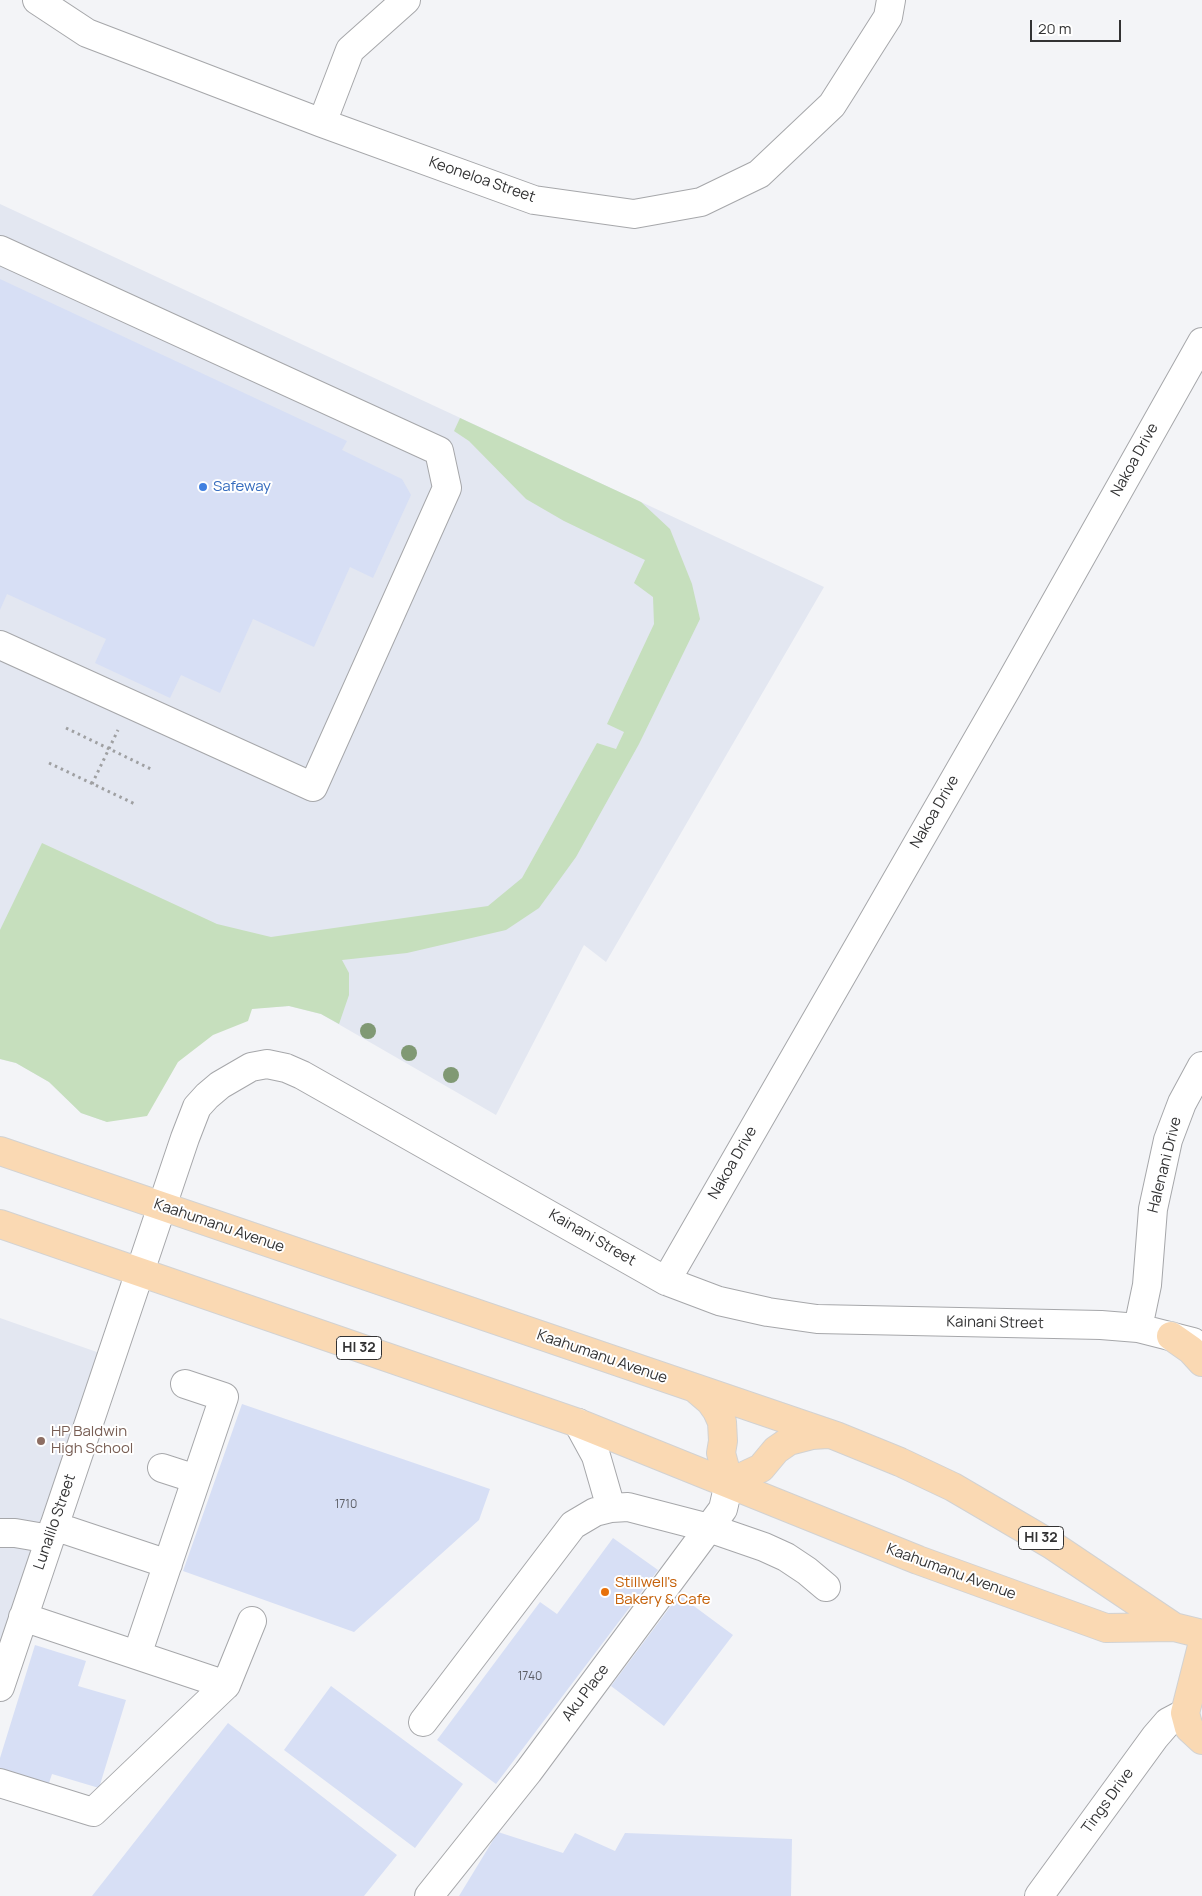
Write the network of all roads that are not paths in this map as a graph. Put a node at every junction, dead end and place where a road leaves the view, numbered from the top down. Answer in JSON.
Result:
{"nodes":[{"id":1,"x":37,"y":0,"type":"edge"},
{"id":2,"x":406,"y":0,"type":"edge"},
{"id":3,"x":891,"y":0,"type":"edge"},
{"id":4,"x":322,"y":123,"type":"junction"},
{"id":5,"x":0,"y":250,"type":"edge"},
{"id":6,"x":1202,"y":342,"type":"edge"},
{"id":7,"x":0,"y":645,"type":"edge"},
{"id":8,"x":1202,"y":1066,"type":"edge"},
{"id":9,"x":0,"y":1151,"type":"edge"},
{"id":10,"x":162,"y":1206,"type":"junction"},
{"id":11,"x":0,"y":1224,"type":"edge"},
{"id":12,"x":139,"y":1273,"type":"junction"},
{"id":13,"x":666,"y":1280,"type":"junction"},
{"id":14,"x":1138,"y":1328,"type":"junction"},
{"id":15,"x":1171,"y":1336,"type":"junction"},
{"id":16,"x":1202,"y":1345,"type":"edge"},
{"id":17,"x":1202,"y":1362,"type":"edge"},
{"id":18,"x":185,"y":1384,"type":"dead end"},
{"id":19,"x":696,"y":1389,"type":"junction"},
{"id":20,"x":578,"y":1423,"type":"junction"},
{"id":21,"x":836,"y":1436,"type":"junction"},
{"id":22,"x":162,"y":1468,"type":"dead end"},
{"id":23,"x":196,"y":1479,"type":"junction"},
{"id":24,"x":729,"y":1483,"type":"junction"},
{"id":25,"x":611,"y":1508,"type":"junction"},
{"id":26,"x":709,"y":1528,"type":"junction"},
{"id":27,"x":52,"y":1532,"type":"junction"},
{"id":28,"x":0,"y":1533,"type":"edge"},
{"id":29,"x":168,"y":1564,"type":"junction"},
{"id":30,"x":826,"y":1587,"type":"dead end"},
{"id":31,"x":24,"y":1617,"type":"junction"},
{"id":32,"x":252,"y":1621,"type":"dead end"},
{"id":33,"x":1174,"y":1627,"type":"junction"},
{"id":34,"x":1202,"y":1634,"type":"edge"},
{"id":35,"x":1202,"y":1646,"type":"edge"},
{"id":36,"x":137,"y":1655,"type":"junction"},
{"id":37,"x":226,"y":1685,"type":"junction"},
{"id":38,"x":0,"y":1687,"type":"edge"},
{"id":39,"x":1188,"y":1700,"type":"junction"},
{"id":40,"x":423,"y":1722,"type":"dead end"},
{"id":41,"x":1202,"y":1740,"type":"edge"},
{"id":42,"x":0,"y":1783,"type":"edge"},
{"id":43,"x":429,"y":1896,"type":"edge"},
{"id":44,"x":1039,"y":1896,"type":"edge"}],
"edges":[{"from":1,"to":4,"type":"street","name":"Keoneloa Street"},
{"from":2,"to":4,"type":"street"},
{"from":3,"to":4,"type":"street","name":"Keoneloa Street"},
{"from":5,"to":7,"type":"street"},
{"from":6,"to":13,"type":"street","name":"Nakoa Drive"},
{"from":8,"to":14,"type":"street","name":"Halenani Drive"},
{"from":9,"to":10,"type":"main road","name":"Kaahumanu Avenue","number":"HI 32"},
{"from":10,"to":12,"type":"street","name":"Kainani Street"},
{"from":10,"to":13,"type":"street","name":"Kainani Street"},
{"from":10,"to":19,"type":"main road","name":"Kaahumanu Avenue","number":"HI 32"},
{"from":11,"to":12,"type":"main road","name":"Kaahumanu Avenue","number":"HI 32"},
{"from":12,"to":20,"type":"main road","name":"Kaahumanu Avenue","number":"HI 32"},
{"from":12,"to":27,"type":"street","name":"Lunalilo Street"},
{"from":13,"to":14,"type":"street","name":"Kainani Street"},
{"from":14,"to":15,"type":"street","name":"Kainani Street"},
{"from":15,"to":16,"type":"street","name":"Kainani Street"},
{"from":15,"to":17,"type":"main road"},
{"from":18,"to":23,"type":"street"},
{"from":19,"to":21,"type":"main road","name":"Kaahumanu Avenue","number":"HI 32"},
{"from":19,"to":24,"type":"main road"},
{"from":20,"to":24,"type":"main road","name":"Kaahumanu Avenue","number":"HI 32"},
{"from":20,"to":25,"type":"street"},
{"from":21,"to":24,"type":"main road"},
{"from":21,"to":33,"type":"main road","name":"Kaahumanu Avenue","number":"HI 32"},
{"from":22,"to":23,"type":"street"},
{"from":23,"to":29,"type":"street"},
{"from":24,"to":26,"type":"street","name":"Aku Place"},
{"from":24,"to":33,"type":"main road","name":"Kaahumanu Avenue","number":"HI 32"},
{"from":25,"to":26,"type":"street"},
{"from":25,"to":40,"type":"street"},
{"from":26,"to":30,"type":"street"},
{"from":26,"to":43,"type":"street","name":"Aku Place"},
{"from":27,"to":28,"type":"street"},
{"from":27,"to":29,"type":"street"},
{"from":27,"to":31,"type":"street","name":"Lunalilo Street"},
{"from":29,"to":36,"type":"street"},
{"from":31,"to":36,"type":"street"},
{"from":31,"to":38,"type":"street","name":"Lunalilo Street"},
{"from":32,"to":37,"type":"street"},
{"from":33,"to":34,"type":"main road","name":"Kaahumanu Avenue","number":"HI 32"},
{"from":35,"to":39,"type":"main road"},
{"from":36,"to":37,"type":"street"},
{"from":37,"to":42,"type":"street"},
{"from":39,"to":41,"type":"main road"},
{"from":39,"to":44,"type":"street","name":"Tings Drive"}]}
